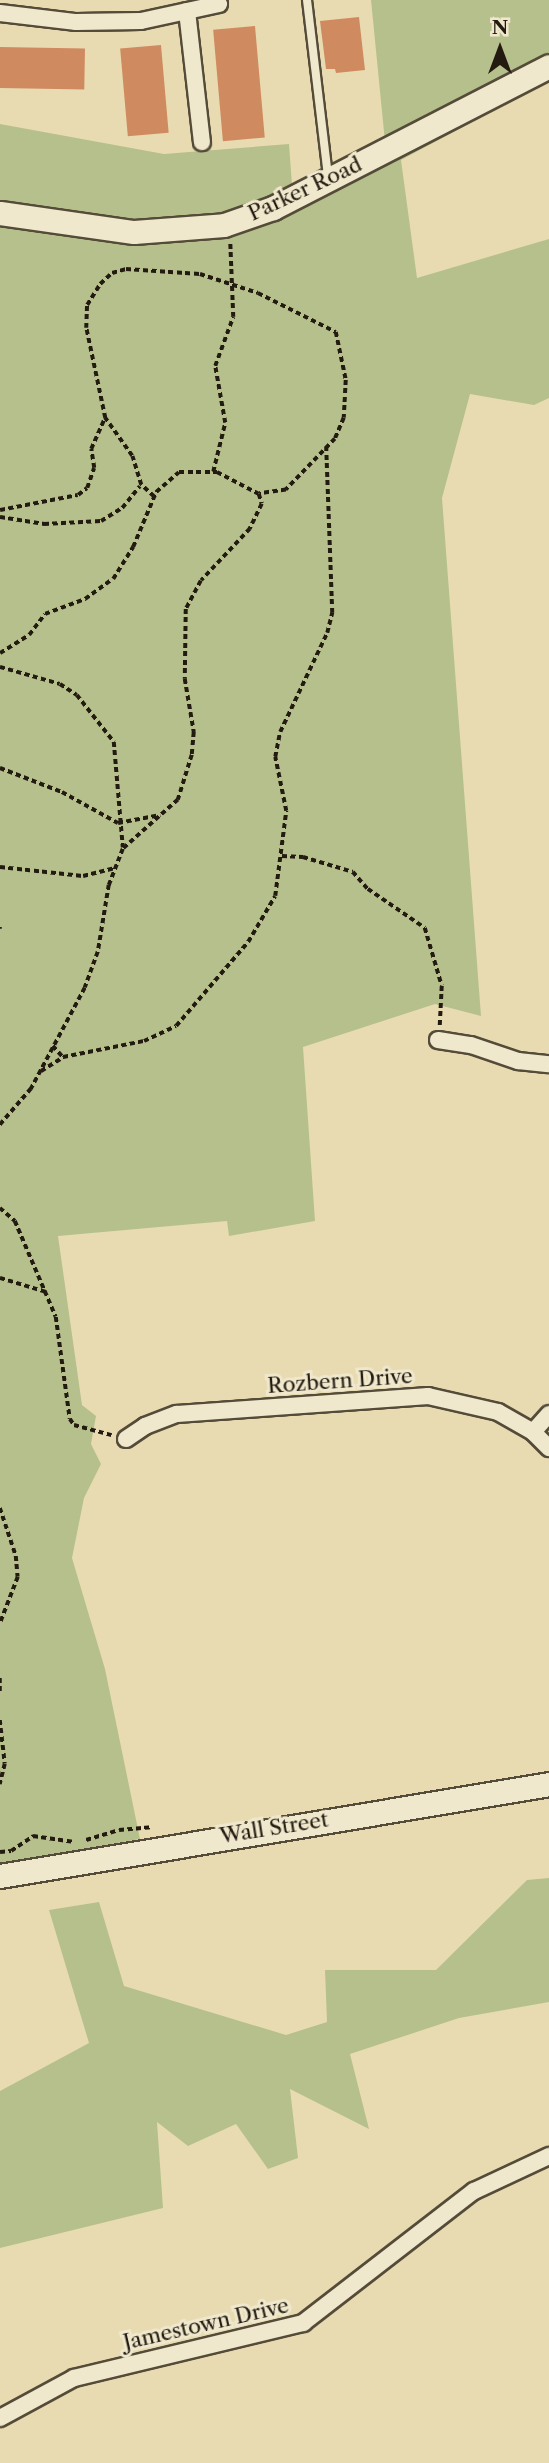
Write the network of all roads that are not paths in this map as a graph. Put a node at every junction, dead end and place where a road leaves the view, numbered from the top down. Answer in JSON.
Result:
{"nodes":[{"id":1,"x":307,"y":0,"type":"edge"},
{"id":2,"x":219,"y":4,"type":"dead end"},
{"id":3,"x":187,"y":11,"type":"junction"},
{"id":4,"x":0,"y":13,"type":"edge"},
{"id":5,"x":549,"y":66,"type":"edge"},
{"id":6,"x":202,"y":142,"type":"dead end"},
{"id":7,"x":329,"y":180,"type":"junction"},
{"id":8,"x":0,"y":213,"type":"edge"},
{"id":9,"x":438,"y":1040,"type":"road end"},
{"id":10,"x":549,"y":1064,"type":"edge"},
{"id":11,"x":549,"y":1414,"type":"edge"},
{"id":12,"x":533,"y":1432,"type":"junction"},
{"id":13,"x":126,"y":1439,"type":"road end"},
{"id":14,"x":549,"y":1448,"type":"edge"},
{"id":15,"x":549,"y":1784,"type":"edge"},
{"id":16,"x":0,"y":1876,"type":"edge"},
{"id":17,"x":549,"y":2156,"type":"edge"},
{"id":18,"x":0,"y":2418,"type":"edge"}],
"edges":[{"from":1,"to":7,"type":"lane"},
{"from":2,"to":3,"type":"street"},
{"from":3,"to":4,"type":"street"},
{"from":3,"to":6,"type":"street"},
{"from":5,"to":7,"type":"street","name":"Parker Road"},
{"from":7,"to":8,"type":"street","name":"Parker Road"},
{"from":9,"to":10,"type":"street"},
{"from":11,"to":12,"type":"street"},
{"from":12,"to":13,"type":"street","name":"Rozbern Drive"},
{"from":12,"to":14,"type":"street","name":"Rozbern Drive"},
{"from":15,"to":16,"type":"street","name":"Wall Street"},
{"from":17,"to":18,"type":"street","name":"Jamestown Drive"}]}
